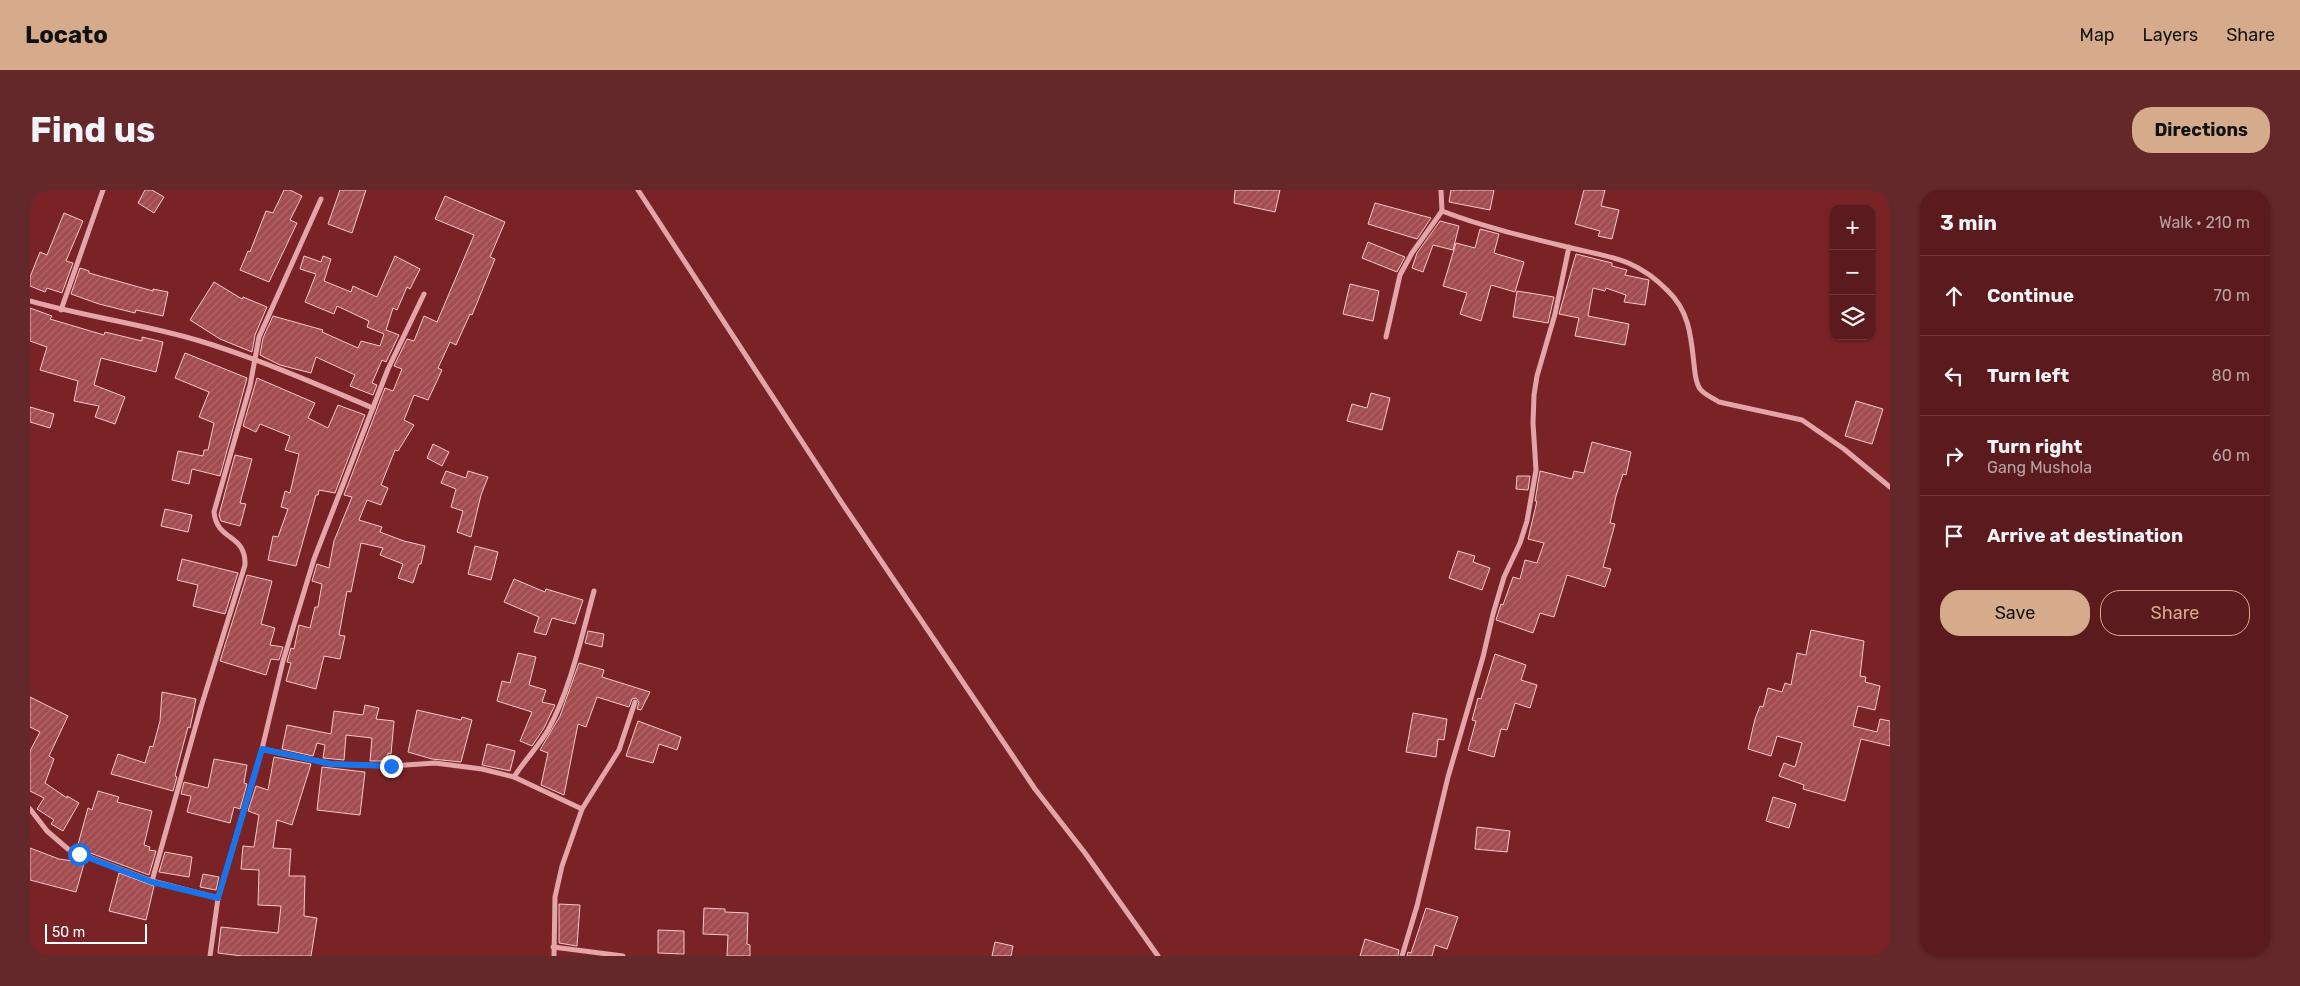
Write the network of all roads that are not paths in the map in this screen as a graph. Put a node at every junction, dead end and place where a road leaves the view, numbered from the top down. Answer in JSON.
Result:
{"nodes":[{"id":1,"x":103,"y":190,"type":"edge"},
{"id":2,"x":638,"y":190,"type":"edge"},
{"id":3,"x":1441,"y":190,"type":"edge"},
{"id":4,"x":321,"y":199,"type":"dead end"},
{"id":5,"x":1442,"y":211,"type":"junction"},
{"id":6,"x":1569,"y":247,"type":"junction"},
{"id":7,"x":424,"y":294,"type":"dead end"},
{"id":8,"x":30,"y":301,"type":"edge"},
{"id":9,"x":62,"y":310,"type":"junction"},
{"id":10,"x":1386,"y":337,"type":"dead end"},
{"id":11,"x":255,"y":359,"type":"junction"},
{"id":12,"x":373,"y":408,"type":"junction"},
{"id":13,"x":1890,"y":487,"type":"edge"},
{"id":14,"x":594,"y":591,"type":"dead end"},
{"id":15,"x":635,"y":702,"type":"dead end"},
{"id":16,"x":262,"y":749,"type":"junction"},
{"id":17,"x":514,"y":777,"type":"junction"},
{"id":18,"x":30,"y":809,"type":"edge"},
{"id":19,"x":582,"y":809,"type":"junction"},
{"id":20,"x":152,"y":882,"type":"junction"},
{"id":21,"x":218,"y":898,"type":"junction"},
{"id":22,"x":553,"y":947,"type":"junction"},
{"id":23,"x":210,"y":956,"type":"edge"},
{"id":24,"x":554,"y":956,"type":"edge"},
{"id":25,"x":623,"y":956,"type":"edge"},
{"id":26,"x":1158,"y":956,"type":"edge"},
{"id":27,"x":1402,"y":956,"type":"edge"}],
"edges":[{"from":1,"to":9,"type":"street"},
{"from":2,"to":26,"type":"street"},
{"from":3,"to":5,"type":"street"},
{"from":4,"to":11,"type":"street"},
{"from":5,"to":6,"type":"street"},
{"from":5,"to":10,"type":"street"},
{"from":6,"to":13,"type":"street"},
{"from":6,"to":27,"type":"street"},
{"from":7,"to":12,"type":"street"},
{"from":8,"to":9,"type":"street"},
{"from":9,"to":11,"type":"street"},
{"from":11,"to":12,"type":"street"},
{"from":11,"to":20,"type":"street"},
{"from":12,"to":16,"type":"street"},
{"from":14,"to":17,"type":"street"},
{"from":15,"to":19,"type":"street"},
{"from":16,"to":17,"type":"street"},
{"from":16,"to":21,"type":"street"},
{"from":17,"to":19,"type":"street"},
{"from":18,"to":20,"type":"street"},
{"from":19,"to":22,"type":"street"},
{"from":20,"to":21,"type":"street"},
{"from":21,"to":23,"type":"street"},
{"from":22,"to":24,"type":"street"},
{"from":22,"to":25,"type":"street"}]}
